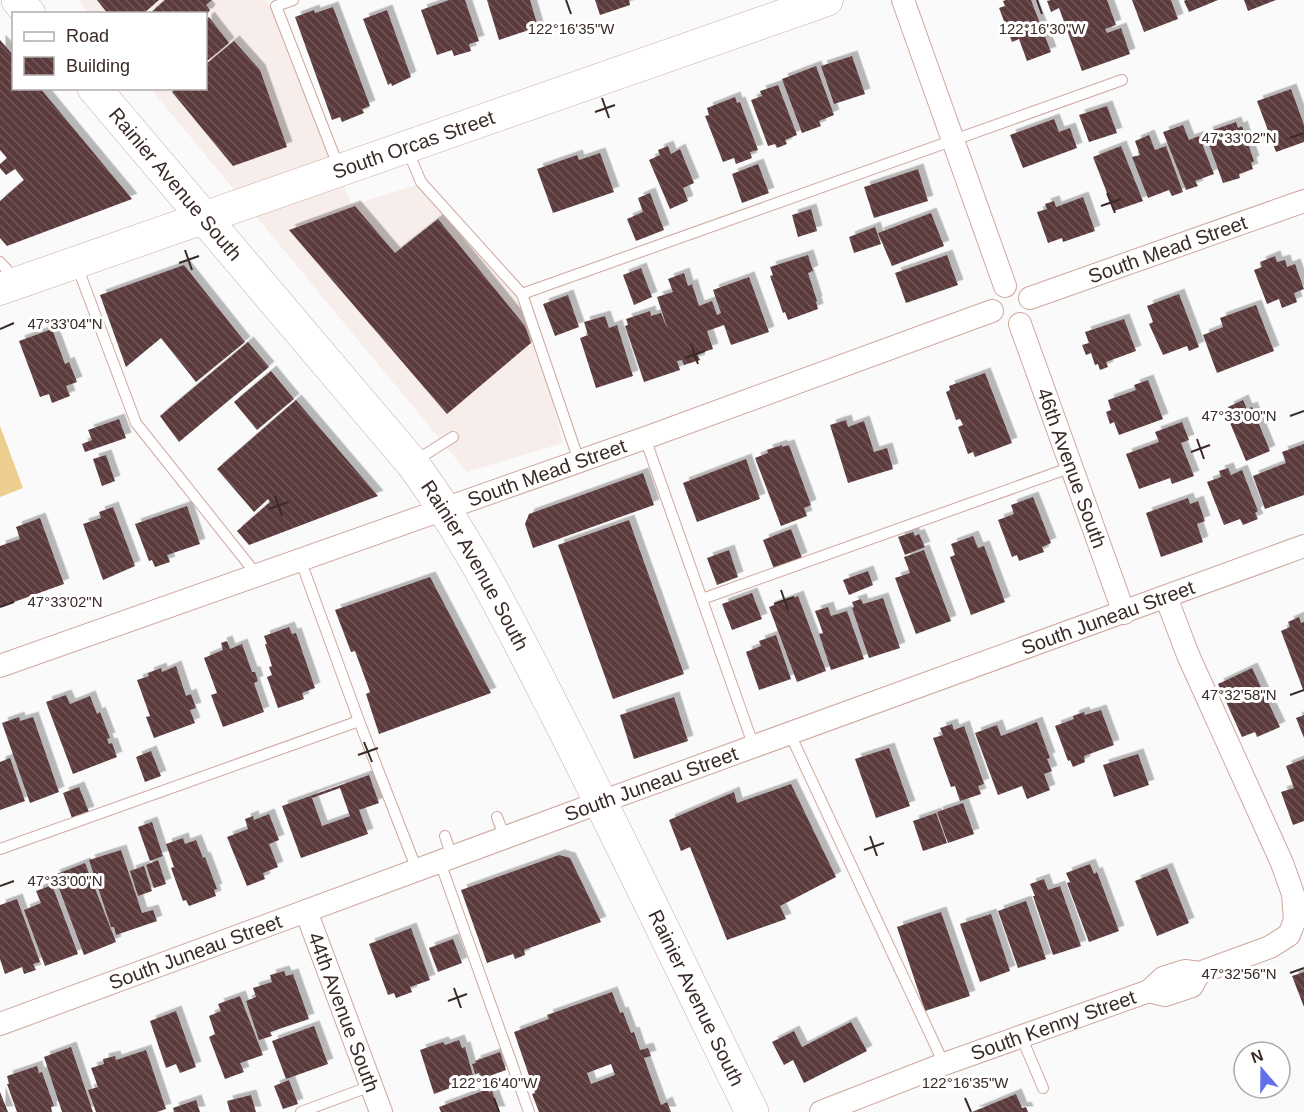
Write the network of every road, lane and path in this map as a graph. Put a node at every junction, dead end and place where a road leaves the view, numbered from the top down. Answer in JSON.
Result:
{"nodes":[{"id":1,"x":18,"y":0,"type":"edge"},
{"id":2,"x":293,"y":0,"type":"edge"},
{"id":3,"x":827,"y":0,"type":"edge"},
{"id":4,"x":903,"y":0,"type":"edge"},
{"id":5,"x":273,"y":3,"type":"edge"},
{"id":6,"x":27,"y":12,"type":"edge"},
{"id":7,"x":1122,"y":80,"type":"dead end"},
{"id":8,"x":96,"y":90,"type":"edge"},
{"id":9,"x":954,"y":141,"type":"junction"},
{"id":10,"x":407,"y":147,"type":"junction"},
{"id":11,"x":340,"y":171,"type":"junction"},
{"id":12,"x":1304,"y":201,"type":"edge"},
{"id":13,"x":205,"y":218,"type":"junction"},
{"id":14,"x":75,"y":263,"type":"junction"},
{"id":15,"x":6,"y":278,"type":"edge"},
{"id":16,"x":1005,"y":286,"type":"junction"},
{"id":17,"x":522,"y":294,"type":"junction"},
{"id":18,"x":1030,"y":298,"type":"junction"},
{"id":19,"x":992,"y":311,"type":"junction"},
{"id":20,"x":1020,"y":324,"type":"junction"},
{"id":21,"x":453,"y":437,"type":"dead end"},
{"id":22,"x":645,"y":438,"type":"junction"},
{"id":23,"x":579,"y":460,"type":"junction"},
{"id":24,"x":412,"y":463,"type":"junction"},
{"id":25,"x":1072,"y":467,"type":"junction"},
{"id":26,"x":443,"y":508,"type":"junction"},
{"id":27,"x":1304,"y":546,"type":"edge"},
{"id":28,"x":300,"y":559,"type":"junction"},
{"id":29,"x":257,"y":574,"type":"junction"},
{"id":30,"x":1166,"y":597,"type":"junction"},
{"id":31,"x":702,"y":599,"type":"junction"},
{"id":32,"x":1124,"y":613,"type":"junction"},
{"id":33,"x":0,"y":666,"type":"edge"},
{"id":34,"x":359,"y":721,"type":"junction"},
{"id":35,"x":790,"y":734,"type":"junction"},
{"id":36,"x":754,"y":748,"type":"junction"},
{"id":37,"x":601,"y":802,"type":"junction"},
{"id":38,"x":497,"y":816,"type":"dead end"},
{"id":39,"x":445,"y":836,"type":"dead end"},
{"id":40,"x":505,"y":838,"type":"junction"},
{"id":41,"x":0,"y":849,"type":"edge"},
{"id":42,"x":446,"y":860,"type":"junction"},
{"id":43,"x":417,"y":870,"type":"junction"},
{"id":44,"x":306,"y":911,"type":"junction"},
{"id":45,"x":0,"y":1024,"type":"edge"},
{"id":46,"x":1021,"y":1036,"type":"junction"},
{"id":47,"x":944,"y":1064,"type":"junction"},
{"id":48,"x":371,"y":1086,"type":"junction"},
{"id":49,"x":1043,"y":1088,"type":"dead end"},
{"id":50,"x":301,"y":1112,"type":"edge"},
{"id":51,"x":381,"y":1112,"type":"edge"},
{"id":52,"x":529,"y":1112,"type":"edge"},
{"id":53,"x":752,"y":1112,"type":"edge"},
{"id":54,"x":821,"y":1112,"type":"edge"}],
"edges":[{"from":1,"to":6,"type":"main road"},
{"from":2,"to":5,"type":"lane"},
{"from":3,"to":10,"type":"street","name":"South Orcas Street"},
{"from":4,"to":9,"type":"street"},
{"from":5,"to":11,"type":"lane"},
{"from":7,"to":9,"type":"lane"},
{"from":8,"to":13,"type":"main road","name":"Rainier Avenue South"},
{"from":9,"to":16,"type":"street"},
{"from":9,"to":17,"type":"lane"},
{"from":10,"to":11,"type":"street","name":"South Orcas Street"},
{"from":10,"to":17,"type":"lane"},
{"from":11,"to":13,"type":"street","name":"South Orcas Street"},
{"from":12,"to":18,"type":"street","name":"South Mead Street"},
{"from":13,"to":14,"type":"street","name":"South Orcas Street"},
{"from":13,"to":24,"type":"main road","name":"Rainier Avenue South"},
{"from":14,"to":15,"type":"street","name":"South Orcas Street"},
{"from":14,"to":29,"type":"lane"},
{"from":16,"to":18,"type":"street"},
{"from":16,"to":19,"type":"street"},
{"from":17,"to":23,"type":"lane"},
{"from":18,"to":20,"type":"street"},
{"from":19,"to":20,"type":"street"},
{"from":19,"to":22,"type":"street","name":"South Mead Street"},
{"from":20,"to":25,"type":"street","name":"46th Avenue South"},
{"from":21,"to":24,"type":"lane"},
{"from":22,"to":23,"type":"street","name":"South Mead Street"},
{"from":22,"to":31,"type":"lane"},
{"from":23,"to":26,"type":"street","name":"South Mead Street"},
{"from":24,"to":26,"type":"main road","name":"Rainier Avenue South"},
{"from":25,"to":31,"type":"lane"},
{"from":25,"to":32,"type":"street","name":"46th Avenue South"},
{"from":26,"to":28,"type":"street","name":"South Mead Street"},
{"from":26,"to":37,"type":"main road","name":"Rainier Avenue South"},
{"from":27,"to":30,"type":"street","name":"South Juneau Street"},
{"from":28,"to":29,"type":"street","name":"South Mead Street"},
{"from":28,"to":34,"type":"lane"},
{"from":29,"to":33,"type":"street","name":"South Mead Street"},
{"from":30,"to":32,"type":"street","name":"South Juneau Street"},
{"from":30,"to":46,"type":"street","name":"South Kenny Street"},
{"from":31,"to":36,"type":"lane"},
{"from":32,"to":35,"type":"street","name":"South Juneau Street"},
{"from":34,"to":41,"type":"lane"},
{"from":34,"to":43,"type":"lane"},
{"from":35,"to":36,"type":"street","name":"South Juneau Street"},
{"from":35,"to":47,"type":"lane"},
{"from":36,"to":37,"type":"street","name":"South Juneau Street"},
{"from":37,"to":40,"type":"street","name":"South Juneau Street"},
{"from":37,"to":53,"type":"main road","name":"Rainier Avenue South"},
{"from":38,"to":40,"type":"lane"},
{"from":39,"to":42,"type":"lane"},
{"from":40,"to":42,"type":"street","name":"South Juneau Street"},
{"from":42,"to":43,"type":"street","name":"South Juneau Street"},
{"from":42,"to":52,"type":"lane"},
{"from":43,"to":44,"type":"street","name":"South Juneau Street"},
{"from":44,"to":45,"type":"street","name":"South Juneau Street"},
{"from":44,"to":48,"type":"street","name":"44th Avenue South"},
{"from":46,"to":47,"type":"street","name":"South Kenny Street"},
{"from":46,"to":49,"type":"lane"},
{"from":47,"to":54,"type":"street","name":"South Kenny Street"},
{"from":48,"to":50,"type":"lane"},
{"from":48,"to":51,"type":"street","name":"44th Avenue South"}]}
